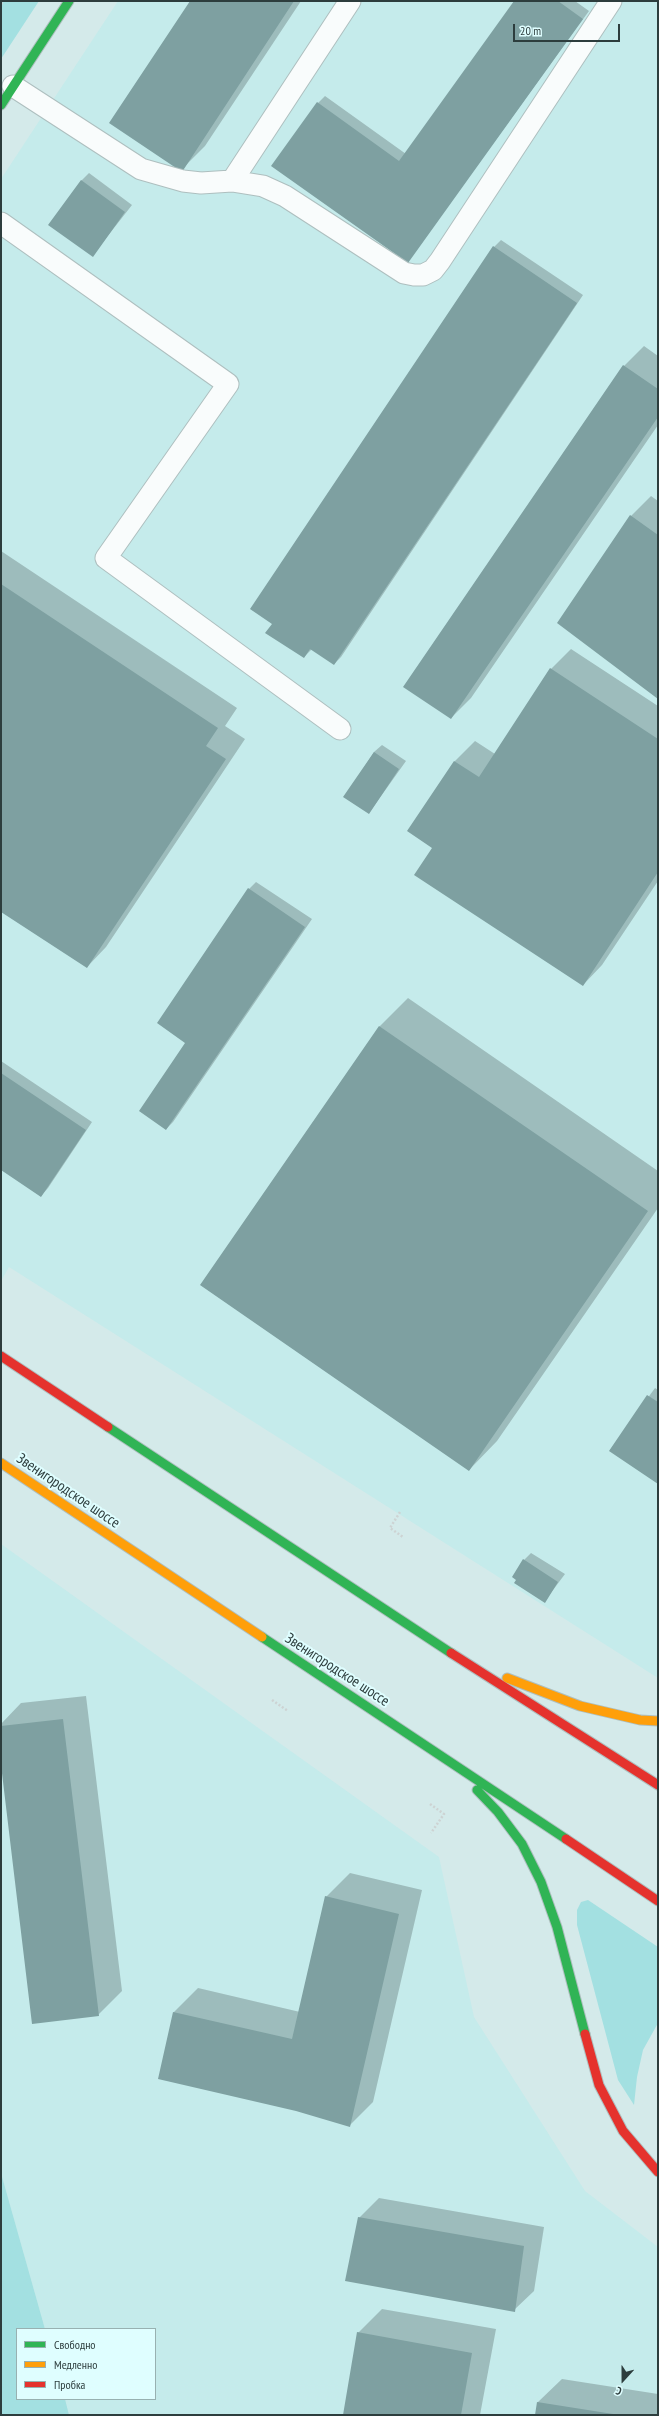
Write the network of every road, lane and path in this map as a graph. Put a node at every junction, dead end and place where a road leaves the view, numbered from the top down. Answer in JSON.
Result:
{"nodes":[{"id":1,"x":3,"y":1,"type":"edge"},
{"id":2,"x":69,"y":1,"type":"edge"},
{"id":3,"x":350,"y":1,"type":"edge"},
{"id":4,"x":611,"y":1,"type":"edge"},
{"id":5,"x":1,"y":4,"type":"edge"},
{"id":6,"x":13,"y":86,"type":"junction"},
{"id":7,"x":1,"y":105,"type":"edge"},
{"id":8,"x":232,"y":181,"type":"junction"},
{"id":9,"x":1,"y":223,"type":"edge"},
{"id":10,"x":340,"y":729,"type":"dead end"},
{"id":11,"x":1,"y":1356,"type":"edge"},
{"id":12,"x":1,"y":1463,"type":"edge"},
{"id":13,"x":400,"y":1512,"type":"dead end"},
{"id":14,"x":403,"y":1537,"type":"dead end"},
{"id":15,"x":447,"y":1651,"type":"junction"},
{"id":16,"x":272,"y":1700,"type":"dead end"},
{"id":17,"x":288,"y":1711,"type":"dead end"},
{"id":18,"x":658,"y":1721,"type":"edge"},
{"id":19,"x":429,"y":1747,"type":"junction"},
{"id":20,"x":658,"y":1786,"type":"edge"},
{"id":21,"x":430,"y":1804,"type":"dead end"},
{"id":22,"x":431,"y":1833,"type":"dead end"},
{"id":23,"x":658,"y":1900,"type":"edge"},
{"id":24,"x":658,"y":2172,"type":"edge"}],
"edges":[{"from":1,"to":5,"type":"path"},
{"from":2,"to":6,"type":"main road"},
{"from":3,"to":8,"type":"lane"},
{"from":4,"to":8,"type":"lane"},
{"from":6,"to":7,"type":"main road"},
{"from":6,"to":8,"type":"lane"},
{"from":9,"to":10,"type":"lane"},
{"from":11,"to":15,"type":"main road"},
{"from":12,"to":19,"type":"main road","name":"Звенигородское шоссе"},
{"from":13,"to":14,"type":"path"},
{"from":15,"to":18,"type":"main road"},
{"from":15,"to":20,"type":"main road"},
{"from":16,"to":17,"type":"path"},
{"from":19,"to":23,"type":"main road","name":"Звенигородское шоссе"},
{"from":19,"to":24,"type":"main road"},
{"from":21,"to":22,"type":"path"}]}
